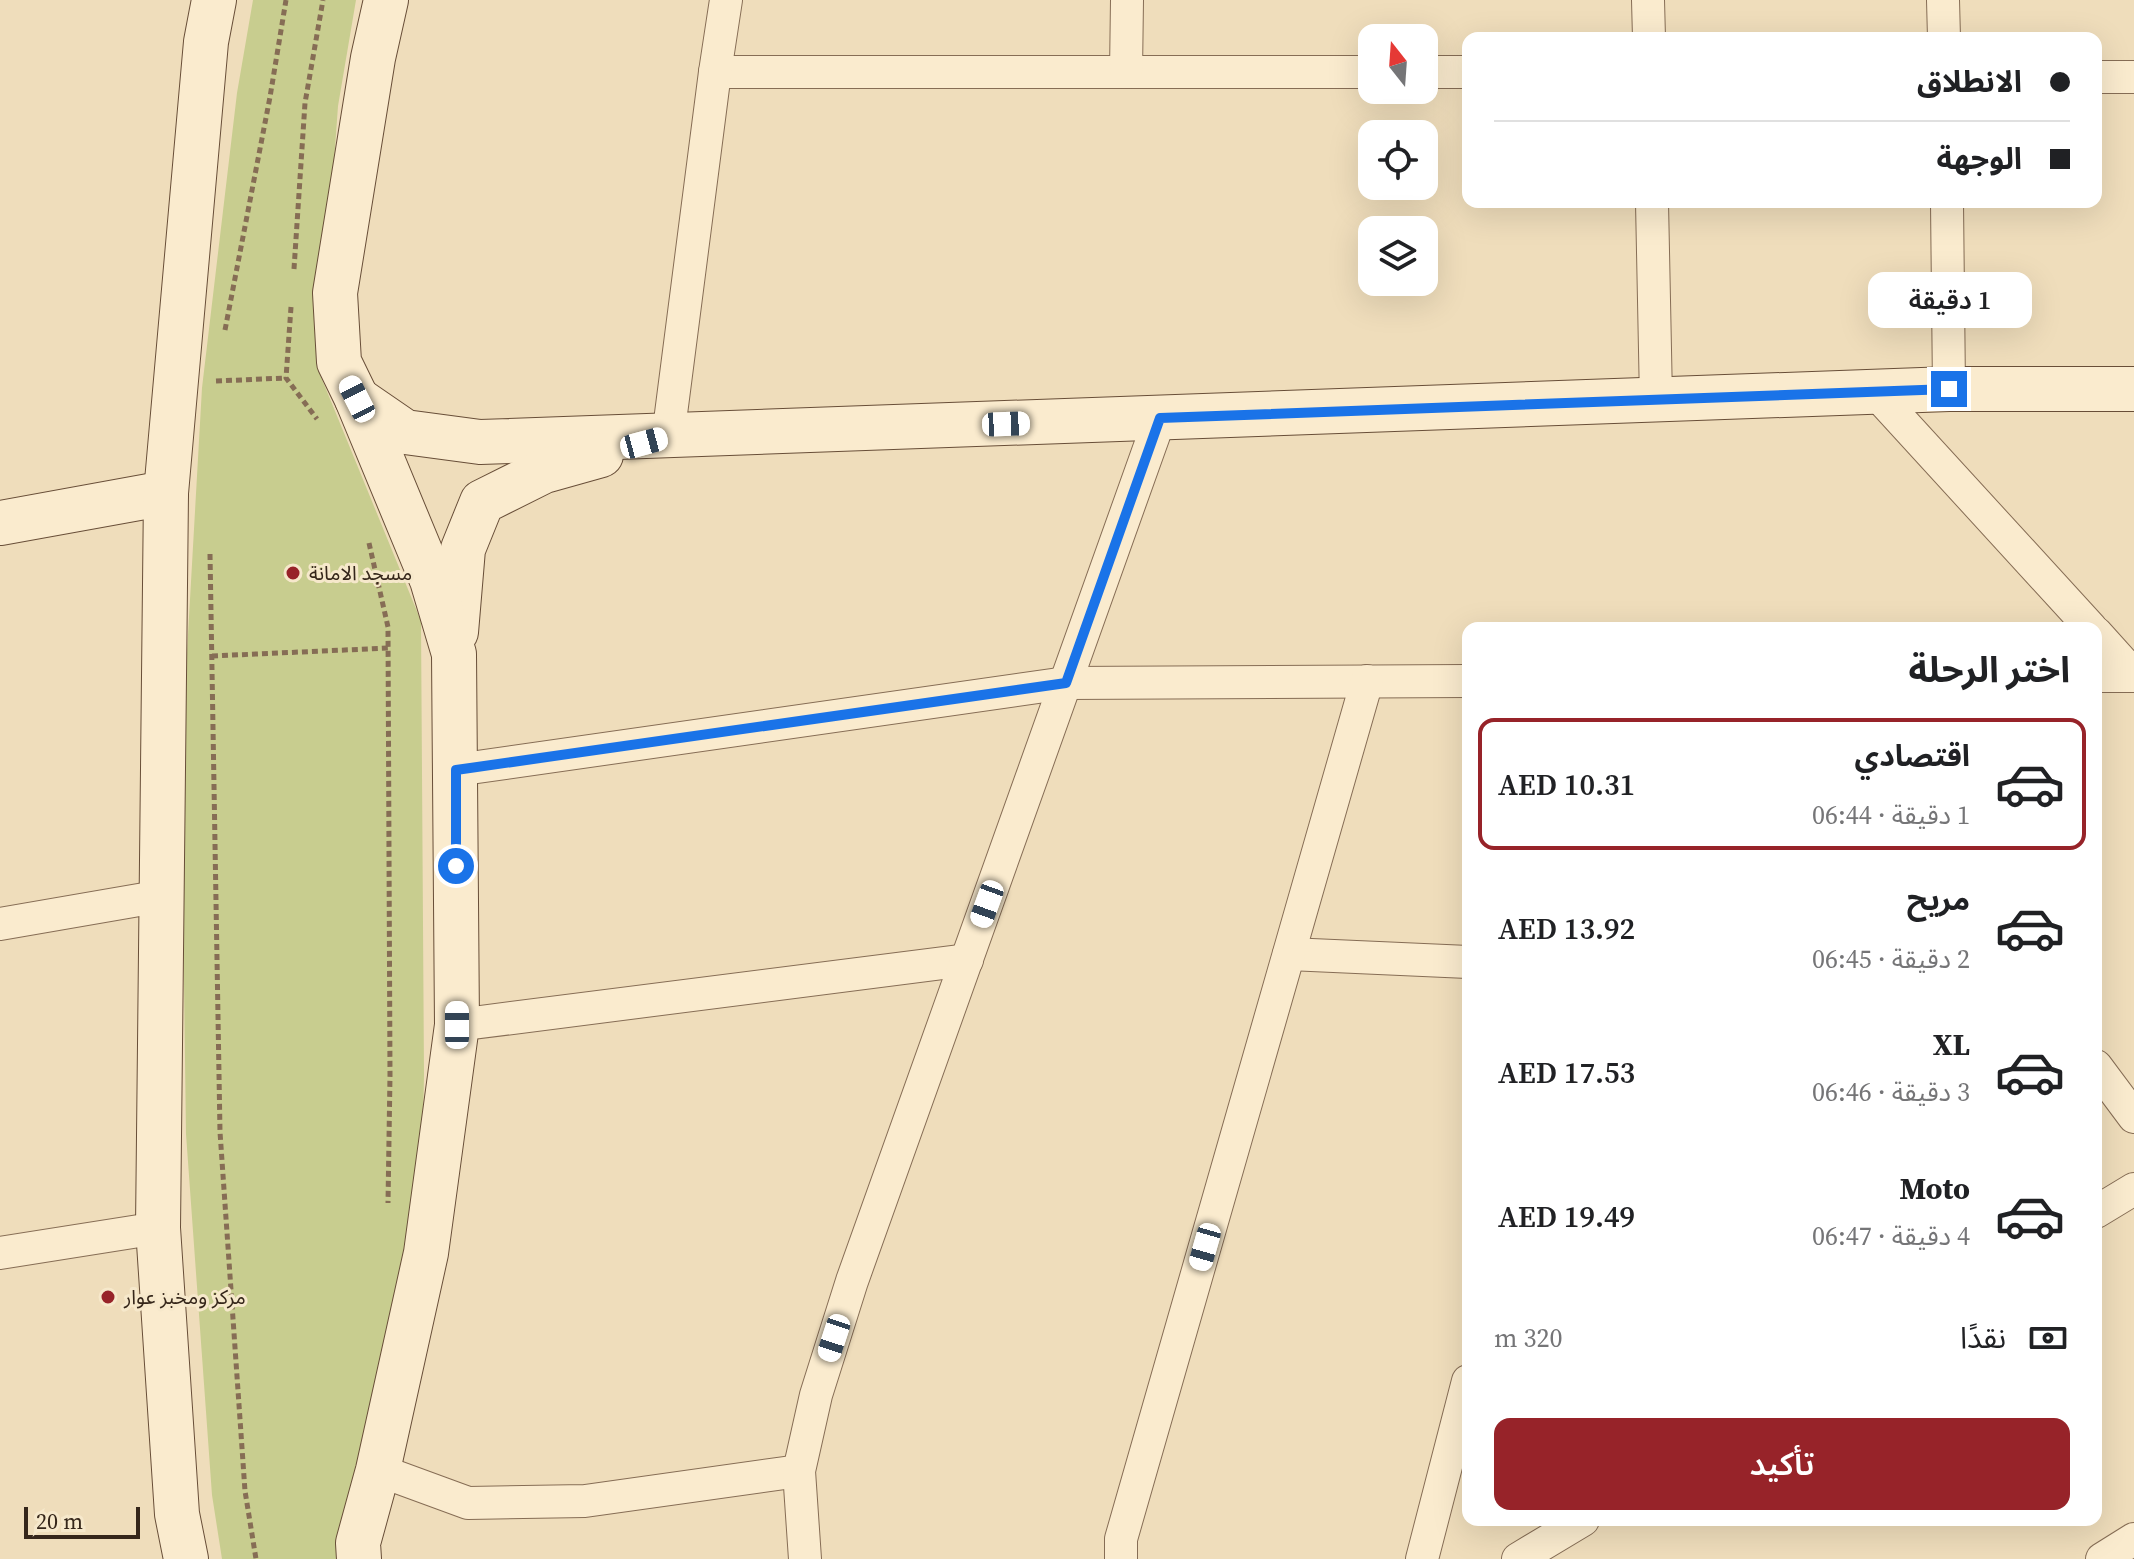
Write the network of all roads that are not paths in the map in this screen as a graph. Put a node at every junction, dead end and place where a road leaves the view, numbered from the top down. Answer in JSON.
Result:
{"nodes":[{"id":1,"x":214,"y":0,"type":"edge"},
{"id":2,"x":386,"y":0,"type":"edge"},
{"id":3,"x":726,"y":0,"type":"edge"},
{"id":4,"x":1127,"y":0,"type":"edge"},
{"id":5,"x":1648,"y":0,"type":"edge"},
{"id":6,"x":1943,"y":0,"type":"edge"},
{"id":7,"x":1649,"y":32,"type":"edge"},
{"id":8,"x":1944,"y":32,"type":"edge"},
{"id":9,"x":715,"y":72,"type":"junction"},
{"id":10,"x":1126,"y":72,"type":"junction"},
{"id":11,"x":1358,"y":72,"type":"edge"},
{"id":12,"x":1438,"y":72,"type":"edge"},
{"id":13,"x":1462,"y":72,"type":"edge"},
{"id":14,"x":2102,"y":77,"type":"edge"},
{"id":15,"x":2134,"y":77,"type":"edge"},
{"id":16,"x":1652,"y":208,"type":"edge"},
{"id":17,"x":1947,"y":208,"type":"edge"},
{"id":18,"x":1949,"y":389,"type":"junction"},
{"id":19,"x":2134,"y":389,"type":"edge"},
{"id":20,"x":1875,"y":392,"type":"junction"},
{"id":21,"x":357,"y":399,"type":"junction"},
{"id":22,"x":1656,"y":399,"type":"junction"},
{"id":23,"x":1160,"y":418,"type":"junction"},
{"id":24,"x":668,"y":437,"type":"junction"},
{"id":25,"x":166,"y":493,"type":"junction"},
{"id":26,"x":0,"y":523,"type":"edge"},
{"id":27,"x":2086,"y":622,"type":"edge"},
{"id":28,"x":2102,"y":640,"type":"edge"},
{"id":29,"x":454,"y":654,"type":"junction"},
{"id":30,"x":2134,"y":675,"type":"edge"},
{"id":31,"x":2102,"y":676,"type":"edge"},
{"id":32,"x":1367,"y":681,"type":"junction"},
{"id":33,"x":1462,"y":681,"type":"edge"},
{"id":34,"x":1066,"y":683,"type":"junction"},
{"id":35,"x":456,"y":770,"type":"junction"},
{"id":36,"x":162,"y":896,"type":"junction"},
{"id":37,"x":0,"y":924,"type":"edge"},
{"id":38,"x":1289,"y":954,"type":"junction"},
{"id":39,"x":967,"y":960,"type":"junction"},
{"id":40,"x":1462,"y":962,"type":"edge"},
{"id":41,"x":457,"y":1025,"type":"junction"},
{"id":42,"x":2102,"y":1074,"type":"edge"},
{"id":43,"x":2134,"y":1117,"type":"edge"},
{"id":44,"x":2134,"y":1189,"type":"edge"},
{"id":45,"x":2102,"y":1208,"type":"edge"},
{"id":46,"x":158,"y":1228,"type":"junction"},
{"id":47,"x":0,"y":1253,"type":"edge"},
{"id":48,"x":1462,"y":1404,"type":"edge"},
{"id":49,"x":378,"y":1470,"type":"junction"},
{"id":50,"x":799,"y":1471,"type":"junction"},
{"id":51,"x":1573,"y":1526,"type":"edge"},
{"id":52,"x":2134,"y":1540,"type":"edge"},
{"id":53,"x":186,"y":1559,"type":"edge"},
{"id":54,"x":359,"y":1559,"type":"edge"},
{"id":55,"x":805,"y":1559,"type":"edge"},
{"id":56,"x":1121,"y":1559,"type":"edge"},
{"id":57,"x":1422,"y":1559,"type":"edge"},
{"id":58,"x":1518,"y":1559,"type":"edge"},
{"id":59,"x":2102,"y":1559,"type":"edge"}],
"edges":[{"from":1,"to":25,"type":"main road"},
{"from":2,"to":21,"type":"main road"},
{"from":3,"to":9,"type":"street"},
{"from":4,"to":10,"type":"street"},
{"from":5,"to":7,"type":"street"},
{"from":6,"to":8,"type":"street"},
{"from":9,"to":10,"type":"street"},
{"from":9,"to":24,"type":"street"},
{"from":10,"to":11,"type":"street"},
{"from":12,"to":13,"type":"street"},
{"from":14,"to":15,"type":"street"},
{"from":16,"to":22,"type":"street"},
{"from":17,"to":18,"type":"street"},
{"from":18,"to":19,"type":"main road"},
{"from":18,"to":20,"type":"main road"},
{"from":20,"to":22,"type":"main road"},
{"from":20,"to":27,"type":"street"},
{"from":21,"to":24,"type":"main road"},
{"from":21,"to":29,"type":"main road"},
{"from":22,"to":23,"type":"main road"},
{"from":23,"to":24,"type":"main road"},
{"from":23,"to":34,"type":"street"},
{"from":24,"to":29,"type":"main road"},
{"from":25,"to":26,"type":"main road"},
{"from":25,"to":36,"type":"main road"},
{"from":28,"to":30,"type":"street"},
{"from":29,"to":35,"type":"main road"},
{"from":30,"to":31,"type":"street"},
{"from":32,"to":33,"type":"street"},
{"from":32,"to":34,"type":"street"},
{"from":32,"to":38,"type":"street"},
{"from":34,"to":35,"type":"street"},
{"from":34,"to":39,"type":"street"},
{"from":35,"to":41,"type":"main road"},
{"from":36,"to":37,"type":"street"},
{"from":36,"to":46,"type":"main road"},
{"from":38,"to":40,"type":"street"},
{"from":38,"to":56,"type":"street"},
{"from":39,"to":41,"type":"street"},
{"from":39,"to":50,"type":"street"},
{"from":41,"to":49,"type":"main road"},
{"from":42,"to":43,"type":"street"},
{"from":44,"to":45,"type":"street"},
{"from":46,"to":47,"type":"street"},
{"from":46,"to":53,"type":"main road"},
{"from":48,"to":57,"type":"street"},
{"from":49,"to":50,"type":"street"},
{"from":49,"to":54,"type":"main road"},
{"from":50,"to":55,"type":"street"},
{"from":51,"to":58,"type":"street"},
{"from":52,"to":59,"type":"street"}]}
